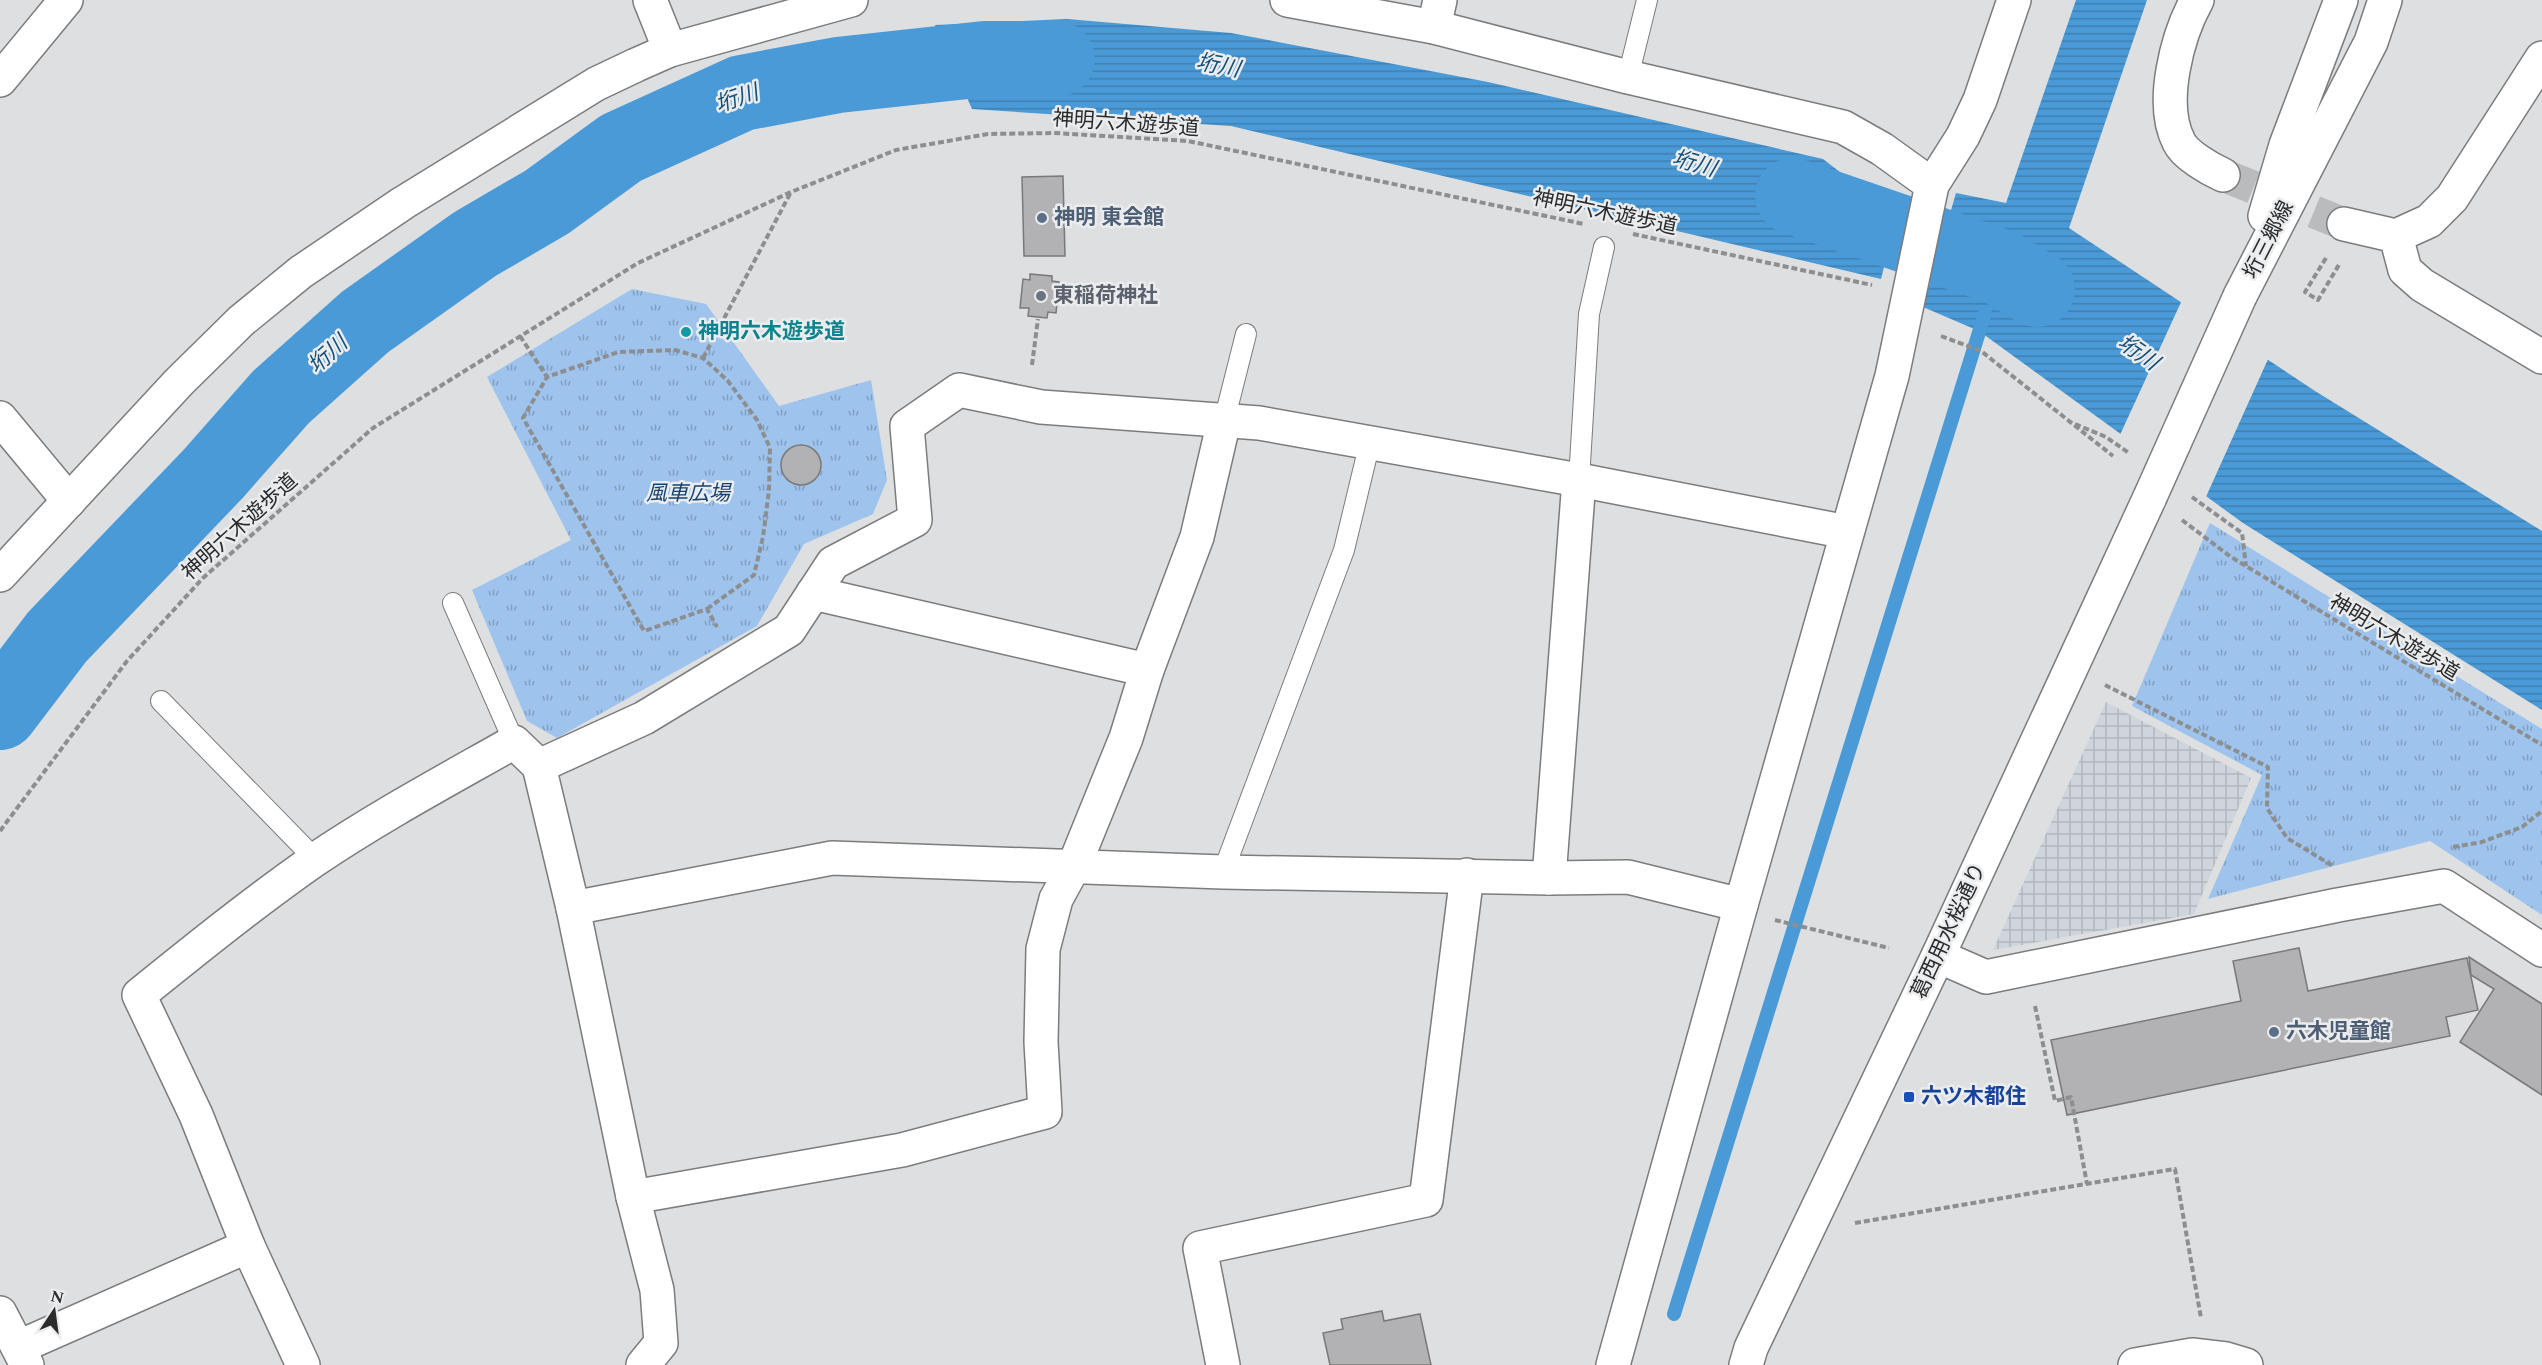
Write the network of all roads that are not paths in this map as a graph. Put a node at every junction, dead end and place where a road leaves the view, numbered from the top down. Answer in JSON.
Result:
{"nodes":[{"id":1,"x":66,"y":0,"type":"edge"},
{"id":2,"x":650,"y":0,"type":"edge"},
{"id":3,"x":851,"y":0,"type":"edge"},
{"id":4,"x":1287,"y":0,"type":"edge"},
{"id":5,"x":1647,"y":0,"type":"edge"},
{"id":6,"x":2014,"y":0,"type":"edge"},
{"id":7,"x":2197,"y":0,"type":"edge"},
{"id":8,"x":2341,"y":0,"type":"edge"},
{"id":9,"x":2385,"y":0,"type":"edge"},
{"id":10,"x":1437,"y":14,"type":"edge"},
{"id":11,"x":670,"y":50,"type":"junction"},
{"id":12,"x":2542,"y":58,"type":"edge"},
{"id":13,"x":1628,"y":77,"type":"junction"},
{"id":14,"x":0,"y":80,"type":"edge"},
{"id":15,"x":2223,"y":175,"type":"tunnel mouth"},
{"id":16,"x":1932,"y":185,"type":"junction"},
{"id":17,"x":2344,"y":224,"type":"tunnel mouth"},
{"id":18,"x":2396,"y":236,"type":"junction"},
{"id":19,"x":1604,"y":248,"type":"dead end"},
{"id":20,"x":2240,"y":296,"type":"junction"},
{"id":21,"x":1245,"y":334,"type":"dead end"},
{"id":22,"x":2542,"y":357,"type":"edge"},
{"id":23,"x":0,"y":418,"type":"edge"},
{"id":24,"x":1224,"y":421,"type":"junction"},
{"id":25,"x":1370,"y":442,"type":"junction"},
{"id":26,"x":1579,"y":480,"type":"junction"},
{"id":27,"x":69,"y":501,"type":"junction"},
{"id":28,"x":1847,"y":532,"type":"junction"},
{"id":29,"x":0,"y":574,"type":"edge"},
{"id":30,"x":813,"y":593,"type":"junction"},
{"id":31,"x":453,"y":603,"type":"dead end"},
{"id":32,"x":1147,"y":670,"type":"junction"},
{"id":33,"x":161,"y":701,"type":"dead end"},
{"id":34,"x":514,"y":741,"type":"junction"},
{"id":35,"x":539,"y":766,"type":"junction"},
{"id":36,"x":315,"y":860,"type":"junction"},
{"id":37,"x":1074,"y":866,"type":"junction"},
{"id":38,"x":1222,"y":872,"type":"junction"},
{"id":39,"x":1467,"y":875,"type":"junction"},
{"id":40,"x":1549,"y":878,"type":"junction"},
{"id":41,"x":1741,"y":905,"type":"junction"},
{"id":42,"x":573,"y":908,"type":"junction"},
{"id":43,"x":2542,"y":950,"type":"edge"},
{"id":44,"x":1938,"y":956,"type":"junction"},
{"id":45,"x":633,"y":1197,"type":"junction"},
{"id":46,"x":248,"y":1246,"type":"junction"},
{"id":47,"x":0,"y":1314,"type":"edge"},
{"id":48,"x":23,"y":1356,"type":"edge"},
{"id":49,"x":648,"y":1363,"type":"edge"},
{"id":50,"x":303,"y":1365,"type":"edge"},
{"id":51,"x":1223,"y":1365,"type":"edge"},
{"id":52,"x":1613,"y":1365,"type":"edge"},
{"id":53,"x":1746,"y":1365,"type":"edge"},
{"id":54,"x":2135,"y":1365,"type":"edge"},
{"id":55,"x":2246,"y":1365,"type":"edge"}],
"edges":[{"from":1,"to":14,"type":"street"},
{"from":2,"to":11,"type":"street"},
{"from":3,"to":11,"type":"street"},
{"from":4,"to":10,"type":"street"},
{"from":5,"to":13,"type":"lane"},
{"from":6,"to":16,"type":"street"},
{"from":7,"to":15,"type":"street"},
{"from":8,"to":20,"type":"street","name":"垳三郷線"},
{"from":9,"to":20,"type":"street","name":"垳三郷線"},
{"from":10,"to":13,"type":"street"},
{"from":11,"to":27,"type":"street"},
{"from":12,"to":18,"type":"street"},
{"from":13,"to":16,"type":"street"},
{"from":16,"to":28,"type":"street"},
{"from":17,"to":18,"type":"street"},
{"from":18,"to":22,"type":"street"},
{"from":19,"to":26,"type":"lane"},
{"from":20,"to":44,"type":"street","name":"葛西用水桜通り","bridge":true},
{"from":21,"to":24,"type":"lane"},
{"from":23,"to":27,"type":"street"},
{"from":24,"to":25,"type":"street"},
{"from":24,"to":30,"type":"street"},
{"from":24,"to":32,"type":"street"},
{"from":25,"to":26,"type":"street"},
{"from":25,"to":38,"type":"lane"},
{"from":26,"to":28,"type":"street"},
{"from":26,"to":40,"type":"street"},
{"from":27,"to":29,"type":"street"},
{"from":28,"to":41,"type":"street"},
{"from":30,"to":32,"type":"street"},
{"from":30,"to":35,"type":"street"},
{"from":31,"to":34,"type":"lane"},
{"from":32,"to":37,"type":"street"},
{"from":33,"to":36,"type":"lane"},
{"from":34,"to":35,"type":"street"},
{"from":34,"to":36,"type":"street"},
{"from":35,"to":42,"type":"street"},
{"from":36,"to":46,"type":"street"},
{"from":37,"to":38,"type":"street"},
{"from":37,"to":42,"type":"street"},
{"from":37,"to":45,"type":"street"},
{"from":38,"to":39,"type":"street"},
{"from":39,"to":40,"type":"street"},
{"from":39,"to":51,"type":"street"},
{"from":40,"to":41,"type":"street"},
{"from":41,"to":52,"type":"street"},
{"from":42,"to":45,"type":"street"},
{"from":43,"to":44,"type":"street"},
{"from":44,"to":53,"type":"street","name":"葛西用水桜通り"},
{"from":45,"to":49,"type":"street"},
{"from":46,"to":48,"type":"street"},
{"from":46,"to":50,"type":"street"},
{"from":47,"to":48,"type":"street"},
{"from":54,"to":55,"type":"street"}]}
